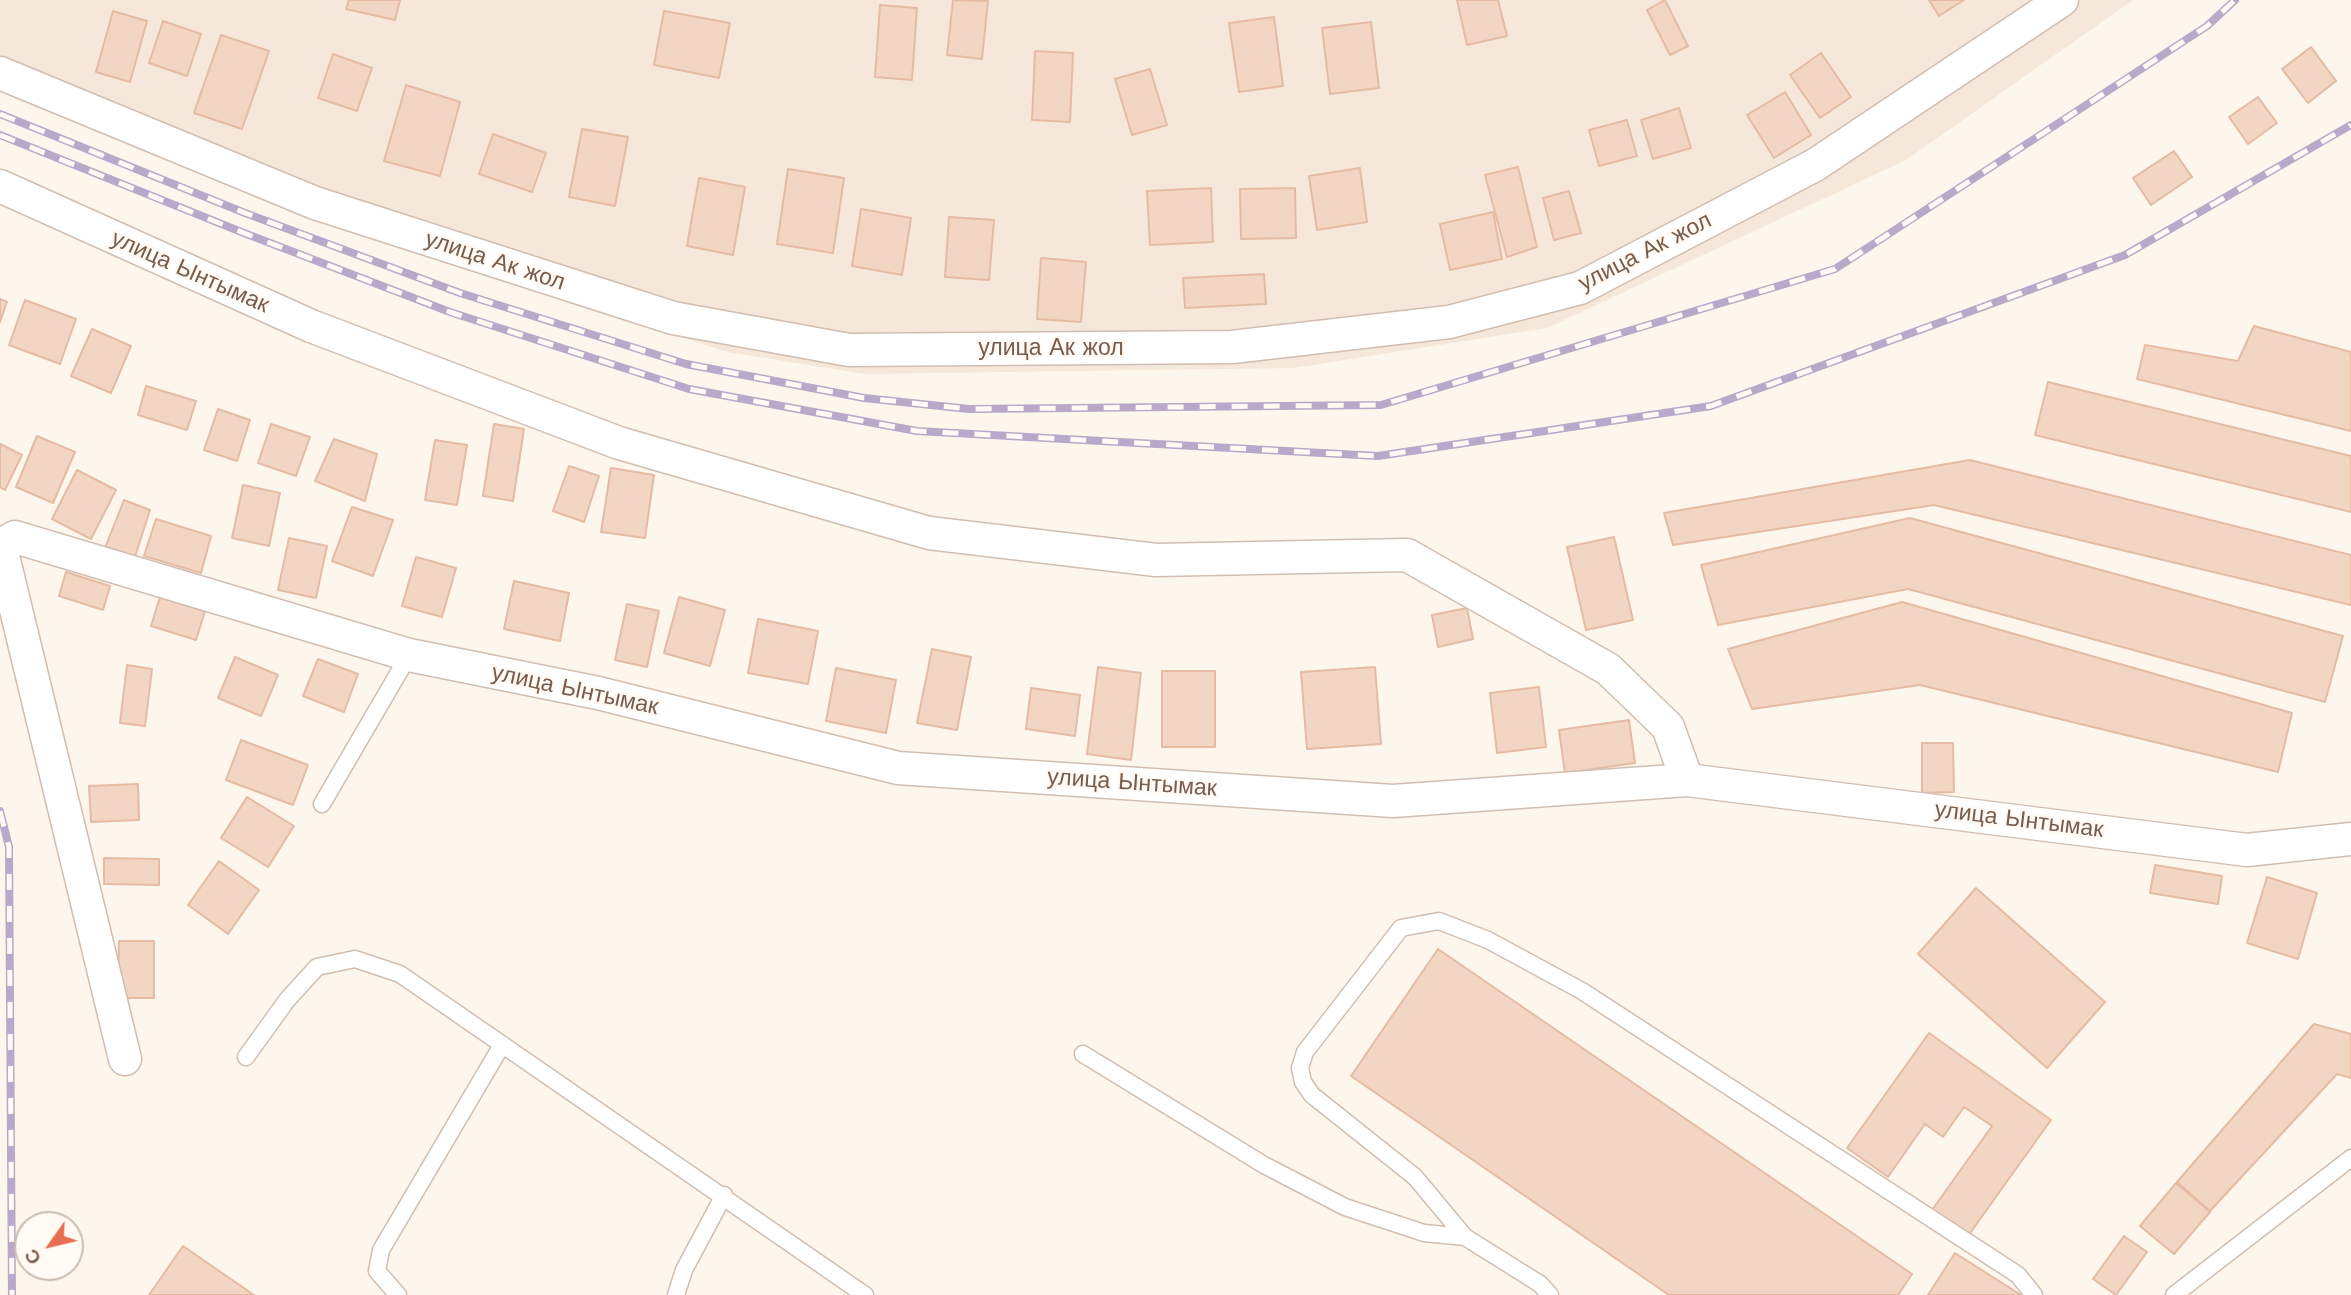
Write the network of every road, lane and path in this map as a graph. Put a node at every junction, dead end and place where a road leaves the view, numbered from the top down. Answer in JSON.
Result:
{"nodes":[{"id":1,"x":2062,"y":0,"type":"edge"},
{"id":2,"x":0,"y":73,"type":"edge"},
{"id":3,"x":0,"y":186,"type":"edge"},
{"id":4,"x":409,"y":654,"type":"junction"},
{"id":5,"x":1687,"y":780,"type":"junction"},
{"id":6,"x":322,"y":804,"type":"dead end"},
{"id":7,"x":2351,"y":839,"type":"edge"},
{"id":8,"x":502,"y":1045,"type":"junction"},
{"id":9,"x":1083,"y":1054,"type":"dead end"},
{"id":10,"x":246,"y":1057,"type":"dead end"},
{"id":11,"x":125,"y":1059,"type":"dead end"},
{"id":12,"x":2351,"y":1158,"type":"edge"},
{"id":13,"x":724,"y":1195,"type":"junction"},
{"id":14,"x":1465,"y":1237,"type":"junction"},
{"id":15,"x":398,"y":1295,"type":"edge"},
{"id":16,"x":676,"y":1295,"type":"edge"},
{"id":17,"x":865,"y":1295,"type":"edge"},
{"id":18,"x":1550,"y":1295,"type":"edge"},
{"id":19,"x":2034,"y":1295,"type":"edge"},
{"id":20,"x":2174,"y":1295,"type":"edge"}],
"edges":[{"from":1,"to":2,"type":"street","name":"улица Ак жол"},
{"from":3,"to":5,"type":"street","name":"улица Ынтымак"},
{"from":4,"to":5,"type":"street","name":"улица Ынтымак"},
{"from":4,"to":6,"type":"lane"},
{"from":4,"to":11,"type":"street","name":"улица Ынтымак"},
{"from":5,"to":7,"type":"street","name":"улица Ынтымак"},
{"from":8,"to":10,"type":"lane"},
{"from":8,"to":13,"type":"lane"},
{"from":8,"to":15,"type":"lane"},
{"from":9,"to":14,"type":"lane"},
{"from":12,"to":20,"type":"lane"},
{"from":13,"to":16,"type":"lane"},
{"from":13,"to":17,"type":"lane"},
{"from":14,"to":18,"type":"lane"},
{"from":14,"to":19,"type":"lane"}]}
